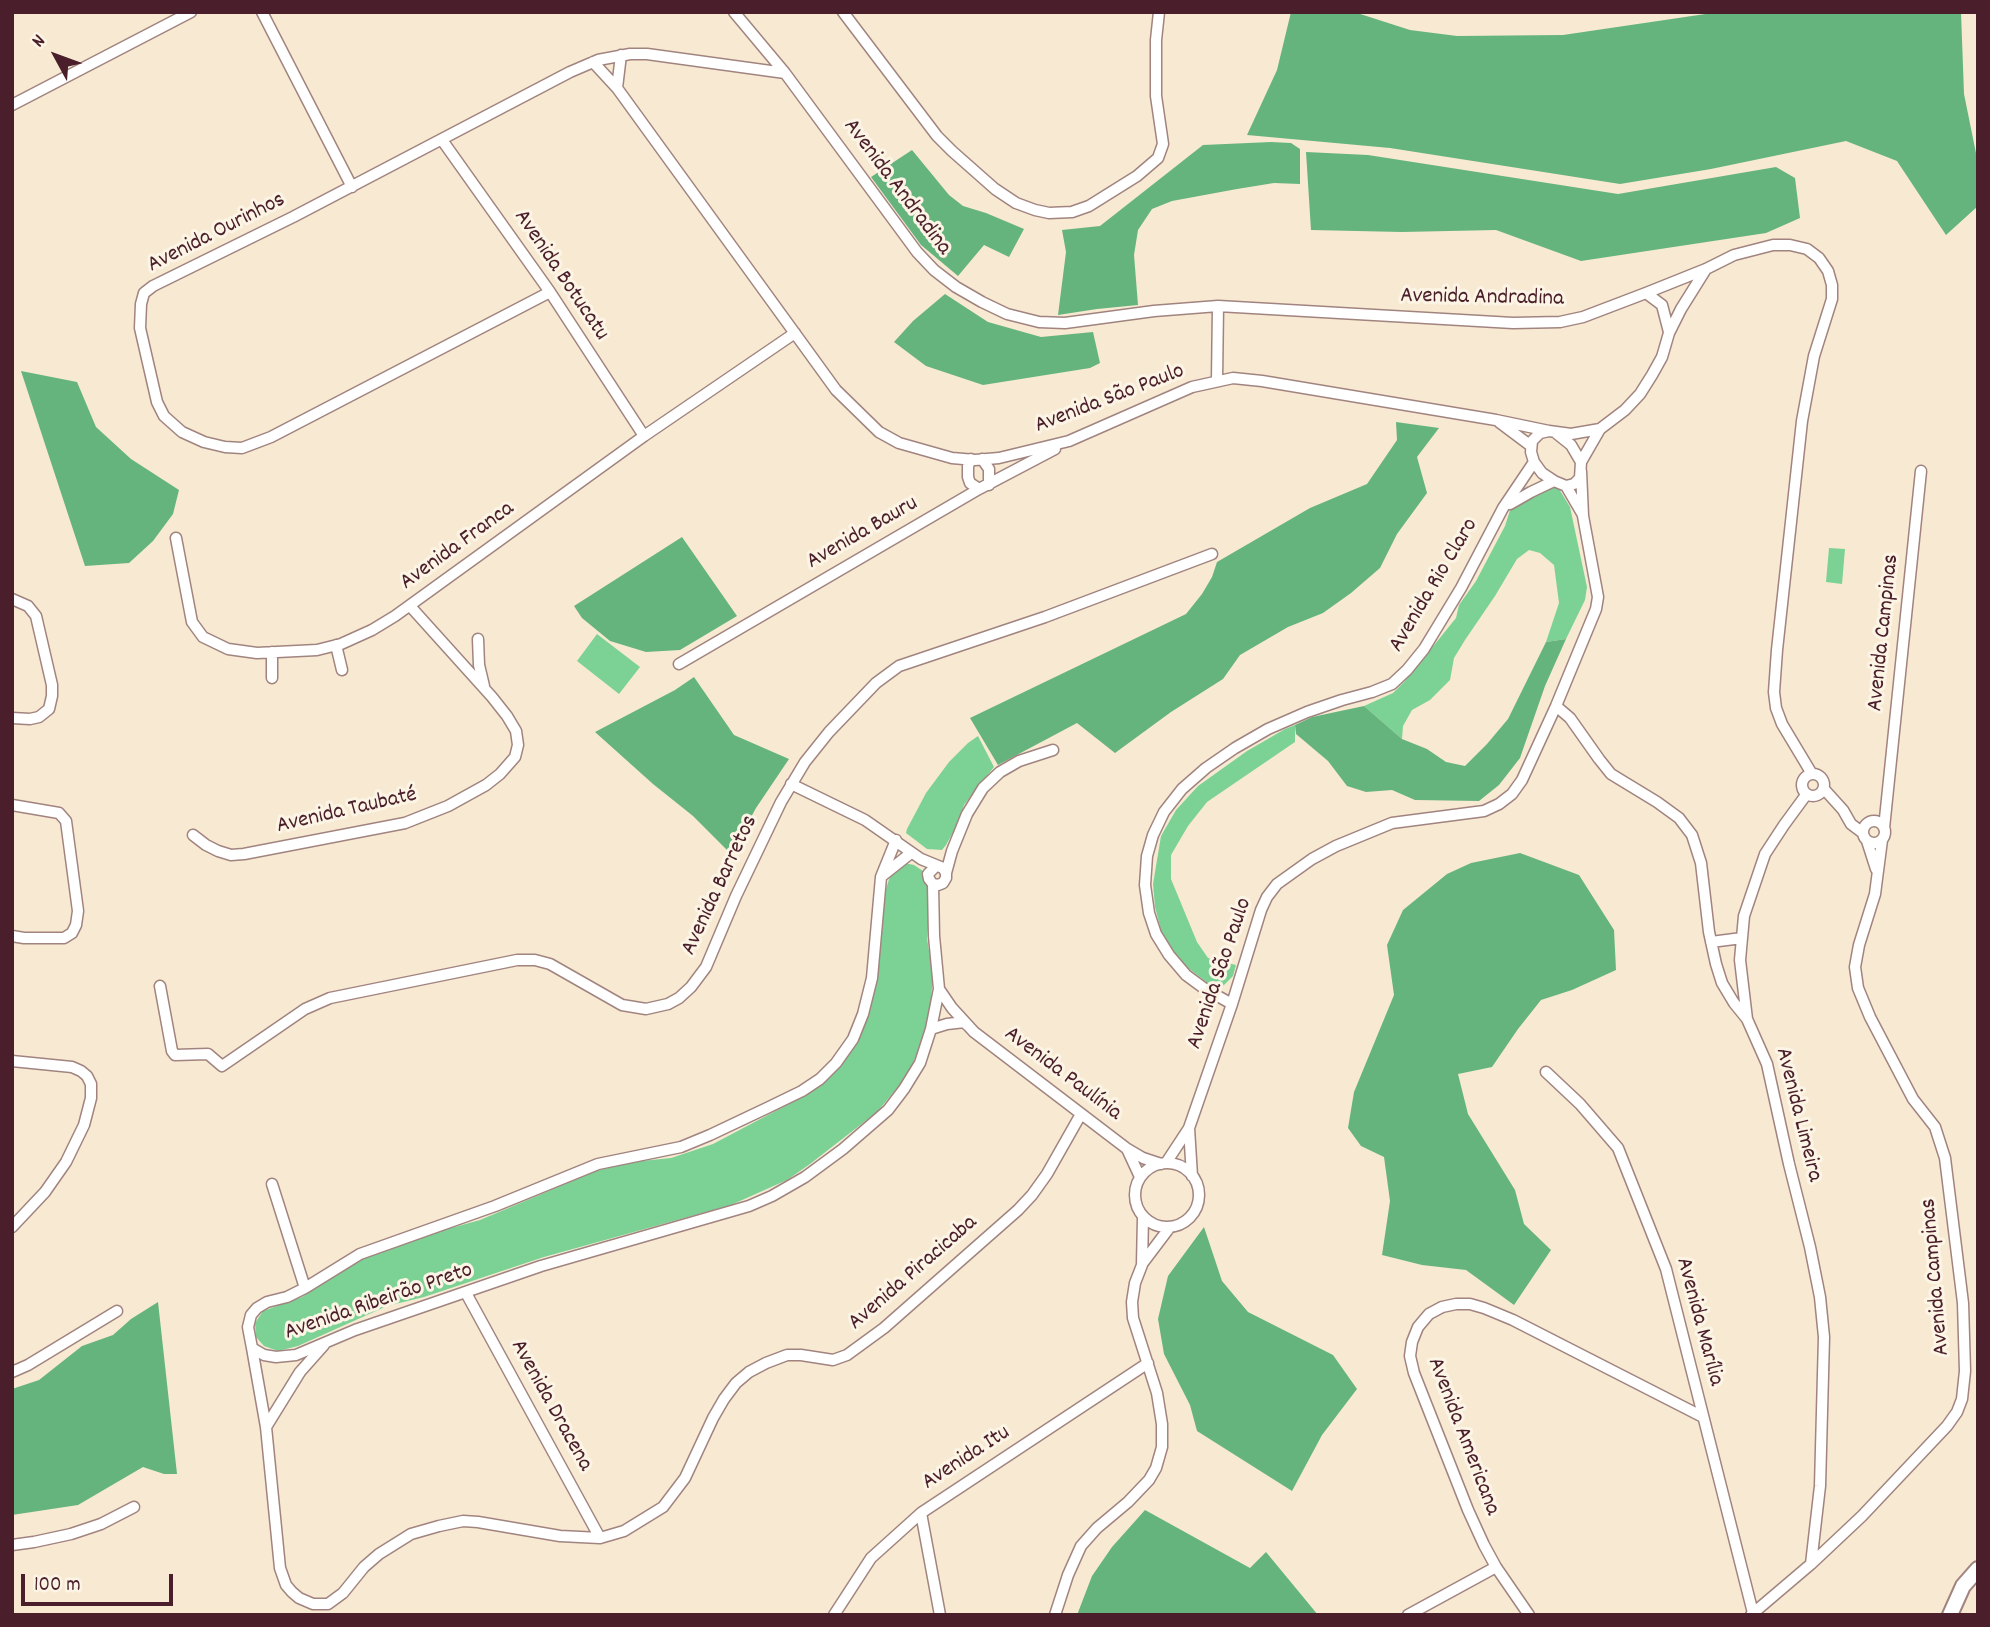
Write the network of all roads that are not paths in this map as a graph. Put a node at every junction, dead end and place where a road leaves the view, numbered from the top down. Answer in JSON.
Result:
{"nodes":[{"id":1,"x":191,"y":12,"type":"edge"},
{"id":2,"x":262,"y":12,"type":"edge"},
{"id":3,"x":734,"y":12,"type":"edge"},
{"id":4,"x":843,"y":12,"type":"edge"},
{"id":5,"x":1159,"y":12,"type":"edge"},
{"id":6,"x":621,"y":55,"type":"junction"},
{"id":7,"x":593,"y":62,"type":"junction"},
{"id":8,"x":786,"y":73,"type":"junction"},
{"id":9,"x":617,"y":88,"type":"junction"},
{"id":10,"x":12,"y":105,"type":"edge"},
{"id":11,"x":442,"y":139,"type":"junction"},
{"id":12,"x":352,"y":187,"type":"junction"},
{"id":13,"x":1706,"y":269,"type":"junction"},
{"id":14,"x":550,"y":292,"type":"junction"},
{"id":15,"x":1646,"y":293,"type":"junction"},
{"id":16,"x":1217,"y":306,"type":"junction"},
{"id":17,"x":1669,"y":333,"type":"junction"},
{"id":18,"x":795,"y":334,"type":"junction"},
{"id":19,"x":1217,"y":380,"type":"junction"},
{"id":20,"x":1496,"y":420,"type":"junction"},
{"id":21,"x":1600,"y":429,"type":"junction"},
{"id":22,"x":1552,"y":432,"type":"junction"},
{"id":23,"x":644,"y":436,"type":"junction"},
{"id":24,"x":1069,"y":442,"type":"junction"},
{"id":25,"x":1531,"y":446,"type":"junction"},
{"id":26,"x":977,"y":459,"type":"junction"},
{"id":27,"x":1534,"y":461,"type":"junction"},
{"id":28,"x":1581,"y":467,"type":"junction"},
{"id":29,"x":1921,"y":471,"type":"dead end"},
{"id":30,"x":1554,"y":481,"type":"junction"},
{"id":31,"x":1566,"y":486,"type":"junction"},
{"id":32,"x":984,"y":487,"type":"junction"},
{"id":33,"x":1503,"y":508,"type":"junction"},
{"id":34,"x":1583,"y":516,"type":"junction"},
{"id":35,"x":177,"y":538,"type":"dead end"},
{"id":36,"x":1212,"y":554,"type":"dead end"},
{"id":37,"x":12,"y":599,"type":"edge"},
{"id":38,"x":410,"y":606,"type":"junction"},
{"id":39,"x":478,"y":639,"type":"dead end"},
{"id":40,"x":336,"y":645,"type":"junction"},
{"id":41,"x":272,"y":652,"type":"junction"},
{"id":42,"x":679,"y":664,"type":"dead end"},
{"id":43,"x":342,"y":670,"type":"dead end"},
{"id":44,"x":272,"y":678,"type":"dead end"},
{"id":45,"x":485,"y":689,"type":"junction"},
{"id":46,"x":1556,"y":706,"type":"junction"},
{"id":47,"x":12,"y":718,"type":"edge"},
{"id":48,"x":1053,"y":750,"type":"dead end"},
{"id":49,"x":1812,"y":774,"type":"junction"},
{"id":50,"x":791,"y":783,"type":"junction"},
{"id":51,"x":1824,"y":789,"type":"junction"},
{"id":52,"x":1806,"y":795,"type":"junction"},
{"id":53,"x":12,"y":805,"type":"edge"},
{"id":54,"x":1871,"y":830,"type":"junction"},
{"id":55,"x":193,"y":835,"type":"dead end"},
{"id":56,"x":896,"y":840,"type":"junction"},
{"id":57,"x":911,"y":852,"type":"junction"},
{"id":58,"x":1878,"y":873,"type":"junction"},
{"id":59,"x":938,"y":874,"type":"junction"},
{"id":60,"x":881,"y":877,"type":"junction"},
{"id":61,"x":12,"y":936,"type":"edge"},
{"id":62,"x":1742,"y":938,"type":"junction"},
{"id":63,"x":1711,"y":942,"type":"junction"},
{"id":64,"x":160,"y":986,"type":"dead end"},
{"id":65,"x":939,"y":989,"type":"junction"},
{"id":66,"x":1232,"y":1004,"type":"junction"},
{"id":67,"x":1747,"y":1019,"type":"junction"},
{"id":68,"x":931,"y":1029,"type":"junction"},
{"id":69,"x":974,"y":1031,"type":"junction"},
{"id":70,"x":12,"y":1061,"type":"edge"},
{"id":71,"x":1546,"y":1072,"type":"dead end"},
{"id":72,"x":1081,"y":1114,"type":"junction"},
{"id":73,"x":1189,"y":1128,"type":"junction"},
{"id":74,"x":1126,"y":1148,"type":"junction"},
{"id":75,"x":1163,"y":1164,"type":"junction"},
{"id":76,"x":1192,"y":1176,"type":"junction"},
{"id":77,"x":1140,"y":1178,"type":"junction"},
{"id":78,"x":272,"y":1184,"type":"dead end"},
{"id":79,"x":1143,"y":1217,"type":"junction"},
{"id":80,"x":12,"y":1227,"type":"edge"},
{"id":81,"x":1170,"y":1227,"type":"junction"},
{"id":82,"x":1142,"y":1265,"type":"junction"},
{"id":83,"x":305,"y":1288,"type":"junction"},
{"id":84,"x":466,"y":1293,"type":"junction"},
{"id":85,"x":117,"y":1311,"type":"dead end"},
{"id":86,"x":326,"y":1342,"type":"junction"},
{"id":87,"x":252,"y":1348,"type":"junction"},
{"id":88,"x":1148,"y":1363,"type":"junction"},
{"id":89,"x":12,"y":1372,"type":"edge"},
{"id":90,"x":1703,"y":1418,"type":"junction"},
{"id":91,"x":266,"y":1427,"type":"junction"},
{"id":92,"x":134,"y":1507,"type":"dead end"},
{"id":93,"x":921,"y":1513,"type":"junction"},
{"id":94,"x":600,"y":1538,"type":"junction"},
{"id":95,"x":12,"y":1545,"type":"edge"},
{"id":96,"x":1811,"y":1564,"type":"junction"},
{"id":97,"x":1496,"y":1567,"type":"junction"},
{"id":98,"x":1978,"y":1569,"type":"edge"},
{"id":99,"x":1752,"y":1614,"type":"edge"},
{"id":100,"x":834,"y":1615,"type":"edge"},
{"id":101,"x":940,"y":1615,"type":"edge"},
{"id":102,"x":1055,"y":1615,"type":"edge"},
{"id":103,"x":1408,"y":1615,"type":"edge"},
{"id":104,"x":1529,"y":1615,"type":"edge"},
{"id":105,"x":1950,"y":1615,"type":"edge"}],
"edges":[{"from":1,"to":10,"type":"street"},
{"from":2,"to":12,"type":"street"},
{"from":3,"to":8,"type":"street","name":"Avenida Andradina"},
{"from":4,"to":5,"type":"street"},
{"from":6,"to":7,"type":"street","name":"Avenida Ourinhos"},
{"from":6,"to":8,"type":"street","name":"Avenida Ourinhos"},
{"from":6,"to":9,"type":"street"},
{"from":7,"to":9,"type":"street","name":"Avenida São Paulo"},
{"from":7,"to":11,"type":"street","name":"Avenida Ourinhos"},
{"from":8,"to":16,"type":"street","name":"Avenida Andradina"},
{"from":9,"to":18,"type":"street","name":"Avenida São Paulo"},
{"from":11,"to":12,"type":"street","name":"Avenida Ourinhos"},
{"from":11,"to":14,"type":"street","name":"Avenida Botucatu"},
{"from":12,"to":14,"type":"street","name":"Avenida Ourinhos"},
{"from":13,"to":15,"type":"street","name":"Avenida Andradina"},
{"from":13,"to":17,"type":"street"},
{"from":13,"to":49,"type":"street","name":"Avenida Andradina"},
{"from":14,"to":23,"type":"street","name":"Avenida Botucatu"},
{"from":15,"to":16,"type":"street","name":"Avenida Andradina"},
{"from":15,"to":17,"type":"street"},
{"from":16,"to":19,"type":"street"},
{"from":17,"to":21,"type":"street"},
{"from":18,"to":23,"type":"street","name":"Avenida Franca"},
{"from":18,"to":26,"type":"street","name":"Avenida São Paulo"},
{"from":19,"to":20,"type":"street","name":"Avenida São Paulo"},
{"from":19,"to":24,"type":"street","name":"Avenida São Paulo"},
{"from":20,"to":22,"type":"street","name":"Avenida São Paulo"},
{"from":20,"to":25,"type":"street","name":"Avenida São Paulo"},
{"from":21,"to":22,"type":"street"},
{"from":21,"to":28,"type":"street"},
{"from":22,"to":25,"type":"street"},
{"from":22,"to":28,"type":"street"},
{"from":23,"to":38,"type":"street","name":"Avenida Franca"},
{"from":24,"to":26,"type":"street","name":"Avenida São Paulo"},
{"from":24,"to":32,"type":"street","name":"Avenida Bauru"},
{"from":25,"to":27,"type":"street"},
{"from":26,"to":32,"type":"street"},
{"from":26,"to":32,"type":"street"},
{"from":27,"to":30,"type":"street"},
{"from":27,"to":33,"type":"street","name":"Avenida Rio Claro"},
{"from":28,"to":31,"type":"street"},
{"from":28,"to":34,"type":"street","name":"Avenida São Paulo"},
{"from":29,"to":54,"type":"street","name":"Avenida Campinas"},
{"from":30,"to":31,"type":"street"},
{"from":30,"to":33,"type":"street","name":"Avenida Rio Claro"},
{"from":31,"to":34,"type":"street","name":"Avenida São Paulo"},
{"from":32,"to":42,"type":"street","name":"Avenida Bauru"},
{"from":33,"to":66,"type":"street","name":"Avenida Rio Claro"},
{"from":34,"to":46,"type":"street","name":"Avenida São Paulo"},
{"from":35,"to":41,"type":"street","name":"Avenida Franca"},
{"from":36,"to":50,"type":"street","name":"Avenida Barretos"},
{"from":37,"to":47,"type":"street"},
{"from":38,"to":40,"type":"street","name":"Avenida Franca"},
{"from":38,"to":45,"type":"street","name":"Avenida Taubaté"},
{"from":39,"to":45,"type":"street"},
{"from":40,"to":41,"type":"street","name":"Avenida Franca"},
{"from":40,"to":43,"type":"street"},
{"from":41,"to":44,"type":"street"},
{"from":45,"to":55,"type":"street","name":"Avenida Taubaté"},
{"from":46,"to":63,"type":"street","name":"Avenida Limeira"},
{"from":46,"to":66,"type":"street","name":"Avenida São Paulo"},
{"from":48,"to":59,"type":"street","name":"Avenida Ribeirão Preto"},
{"from":49,"to":51,"type":"street"},
{"from":49,"to":52,"type":"street"},
{"from":50,"to":56,"type":"street"},
{"from":50,"to":64,"type":"street","name":"Avenida Barretos"},
{"from":51,"to":52,"type":"street"},
{"from":51,"to":54,"type":"street"},
{"from":52,"to":62,"type":"street"},
{"from":53,"to":61,"type":"street"},
{"from":54,"to":58,"type":"street","name":"Avenida Campinas"},
{"from":54,"to":58,"type":"street","name":"Avenida Campinas"},
{"from":56,"to":57,"type":"street"},
{"from":56,"to":60,"type":"street","name":"Avenida Ribeirão Preto"},
{"from":57,"to":59,"type":"street"},
{"from":57,"to":60,"type":"street"},
{"from":58,"to":96,"type":"street","name":"Avenida Campinas"},
{"from":59,"to":65,"type":"street","name":"Avenida Ribeirão Preto"},
{"from":60,"to":83,"type":"street","name":"Avenida Ribeirão Preto"},
{"from":62,"to":63,"type":"street"},
{"from":62,"to":67,"type":"street"},
{"from":63,"to":67,"type":"street","name":"Avenida Limeira"},
{"from":65,"to":68,"type":"street","name":"Avenida Ribeirão Preto"},
{"from":65,"to":69,"type":"street","name":"Avenida Paulínia"},
{"from":66,"to":73,"type":"street","name":"Avenida São Paulo"},
{"from":67,"to":96,"type":"street","name":"Avenida Limeira"},
{"from":68,"to":69,"type":"street","name":"Avenida Paulínia"},
{"from":68,"to":84,"type":"street","name":"Avenida Ribeirão Preto"},
{"from":69,"to":72,"type":"street","name":"Avenida Paulínia"},
{"from":70,"to":80,"type":"street"},
{"from":71,"to":90,"type":"street","name":"Avenida Marília"},
{"from":72,"to":74,"type":"street","name":"Avenida Paulínia"},
{"from":72,"to":94,"type":"street","name":"Avenida Piracicaba"},
{"from":73,"to":75,"type":"street","name":"Avenida São Paulo"},
{"from":73,"to":76,"type":"street","name":"Avenida São Paulo"},
{"from":74,"to":75,"type":"street","name":"Avenida Paulínia"},
{"from":74,"to":77,"type":"street","name":"Avenida Paulínia"},
{"from":75,"to":76,"type":"street"},
{"from":75,"to":77,"type":"street"},
{"from":76,"to":81,"type":"street"},
{"from":77,"to":79,"type":"street"},
{"from":78,"to":83,"type":"street"},
{"from":79,"to":81,"type":"street"},
{"from":79,"to":82,"type":"street"},
{"from":81,"to":82,"type":"street"},
{"from":82,"to":88,"type":"street"},
{"from":83,"to":87,"type":"street","name":"Avenida Ribeirão Preto"},
{"from":84,"to":86,"type":"street","name":"Avenida Ribeirão Preto"},
{"from":84,"to":94,"type":"street","name":"Avenida Dracena"},
{"from":85,"to":89,"type":"street"},
{"from":86,"to":87,"type":"street","name":"Avenida Ribeirão Preto"},
{"from":86,"to":91,"type":"street"},
{"from":87,"to":91,"type":"street","name":"Avenida Piracicaba"},
{"from":88,"to":93,"type":"street","name":"Avenida Itu"},
{"from":88,"to":102,"type":"street"},
{"from":90,"to":97,"type":"street","name":"Avenida Americana"},
{"from":90,"to":99,"type":"street","name":"Avenida Marília"},
{"from":91,"to":94,"type":"street","name":"Avenida Piracicaba"},
{"from":92,"to":95,"type":"street"},
{"from":93,"to":100,"type":"street","name":"Avenida Itu"},
{"from":93,"to":101,"type":"street"},
{"from":96,"to":99,"type":"street","name":"Avenida Campinas"},
{"from":97,"to":103,"type":"street"},
{"from":97,"to":104,"type":"street","name":"Avenida Americana"},
{"from":98,"to":105,"type":"main road"}]}
